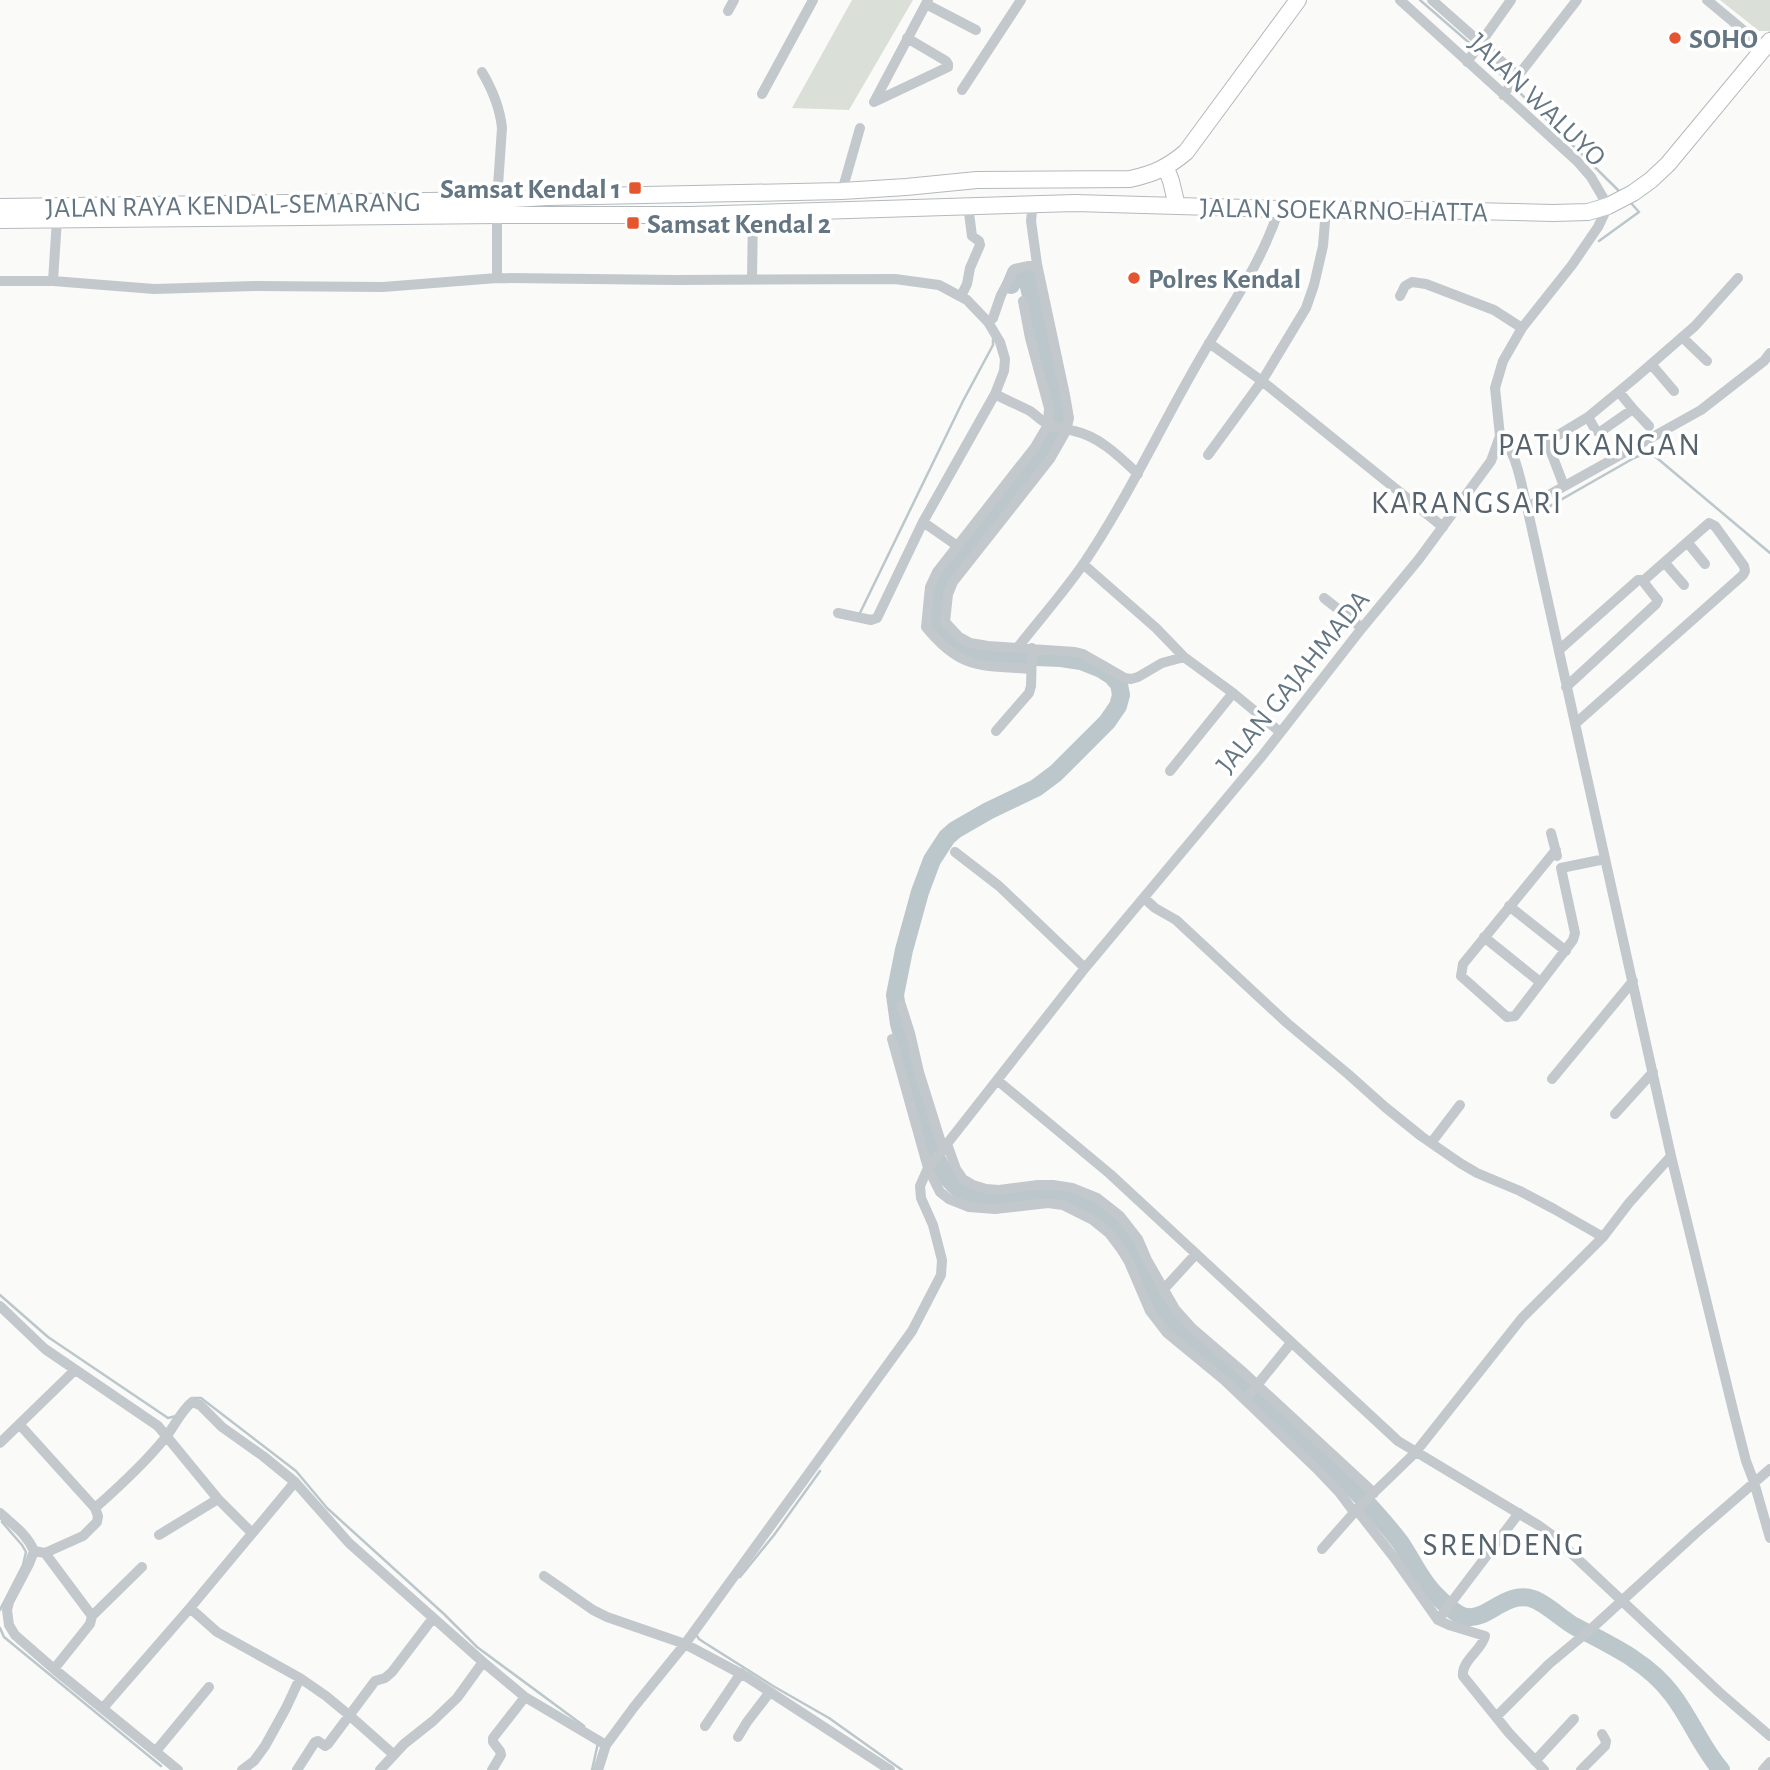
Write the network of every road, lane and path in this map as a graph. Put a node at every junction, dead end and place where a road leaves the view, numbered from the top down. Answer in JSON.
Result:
{"nodes":[{"id":1,"x":734,"y":0,"type":"edge"},
{"id":2,"x":813,"y":0,"type":"edge"},
{"id":3,"x":1021,"y":0,"type":"edge"},
{"id":4,"x":1298,"y":0,"type":"edge"},
{"id":5,"x":1400,"y":0,"type":"edge"},
{"id":6,"x":1432,"y":0,"type":"edge"},
{"id":7,"x":1511,"y":0,"type":"edge"},
{"id":8,"x":1577,"y":0,"type":"edge"},
{"id":9,"x":1707,"y":0,"type":"edge"},
{"id":10,"x":927,"y":2,"type":"edge"},
{"id":11,"x":728,"y":11,"type":"dead end"},
{"id":12,"x":976,"y":30,"type":"dead end"},
{"id":13,"x":907,"y":38,"type":"junction"},
{"id":14,"x":1480,"y":46,"type":"junction"},
{"id":15,"x":1768,"y":47,"type":"edge"},
{"id":16,"x":1469,"y":60,"type":"junction"},
{"id":17,"x":482,"y":72,"type":"dead end"},
{"id":18,"x":1516,"y":78,"type":"junction"},
{"id":19,"x":962,"y":90,"type":"dead end"},
{"id":20,"x":1505,"y":93,"type":"junction"},
{"id":21,"x":762,"y":94,"type":"dead end"},
{"id":22,"x":860,"y":128,"type":"dead end"},
{"id":23,"x":1166,"y":168,"type":"junction"},
{"id":24,"x":886,"y":188,"type":"joint"},
{"id":25,"x":842,"y":191,"type":"junction"},
{"id":26,"x":1612,"y":204,"type":"junction"},
{"id":27,"x":1177,"y":206,"type":"junction"},
{"id":28,"x":0,"y":207,"type":"edge"},
{"id":29,"x":498,"y":208,"type":"junction"},
{"id":30,"x":1026,"y":209,"type":"junction"},
{"id":31,"x":1279,"y":209,"type":"junction"},
{"id":32,"x":1326,"y":209,"type":"junction"},
{"id":33,"x":978,"y":210,"type":"junction"},
{"id":34,"x":238,"y":211,"type":"junction"},
{"id":35,"x":847,"y":211,"type":"joint"},
{"id":36,"x":753,"y":214,"type":"junction"},
{"id":37,"x":57,"y":219,"type":"junction"},
{"id":38,"x":0,"y":220,"type":"edge"},
{"id":39,"x":1034,"y":265,"type":"junction"},
{"id":40,"x":497,"y":278,"type":"junction"},
{"id":41,"x":1738,"y":278,"type":"dead end"},
{"id":42,"x":752,"y":280,"type":"junction"},
{"id":43,"x":0,"y":281,"type":"edge"},
{"id":44,"x":53,"y":281,"type":"junction"},
{"id":45,"x":961,"y":296,"type":"junction"},
{"id":46,"x":1400,"y":296,"type":"dead end"},
{"id":47,"x":1023,"y":301,"type":"dead end"},
{"id":48,"x":990,"y":326,"type":"junction"},
{"id":49,"x":1522,"y":328,"type":"junction"},
{"id":50,"x":1682,"y":337,"type":"junction"},
{"id":51,"x":1209,"y":343,"type":"junction"},
{"id":52,"x":1770,"y":354,"type":"edge"},
{"id":53,"x":1707,"y":361,"type":"dead end"},
{"id":54,"x":1651,"y":364,"type":"junction"},
{"id":55,"x":1262,"y":381,"type":"junction"},
{"id":56,"x":1619,"y":391,"type":"junction"},
{"id":57,"x":1674,"y":391,"type":"dead end"},
{"id":58,"x":995,"y":394,"type":"junction"},
{"id":59,"x":1633,"y":409,"type":"junction"},
{"id":60,"x":1588,"y":417,"type":"junction"},
{"id":61,"x":1649,"y":426,"type":"dead end"},
{"id":62,"x":1057,"y":428,"type":"junction"},
{"id":63,"x":1500,"y":436,"type":"junction"},
{"id":64,"x":1208,"y":455,"type":"dead end"},
{"id":65,"x":1138,"y":474,"type":"junction"},
{"id":66,"x":1564,"y":486,"type":"junction"},
{"id":67,"x":1527,"y":507,"type":"junction"},
{"id":68,"x":923,"y":522,"type":"junction"},
{"id":69,"x":1443,"y":527,"type":"junction"},
{"id":70,"x":1688,"y":543,"type":"junction"},
{"id":71,"x":956,"y":545,"type":"junction"},
{"id":72,"x":1665,"y":563,"type":"junction"},
{"id":73,"x":1083,"y":564,"type":"junction"},
{"id":74,"x":1705,"y":564,"type":"dead end"},
{"id":75,"x":1643,"y":581,"type":"junction"},
{"id":76,"x":1684,"y":585,"type":"dead end"},
{"id":77,"x":1324,"y":598,"type":"dead end"},
{"id":78,"x":838,"y":613,"type":"dead end"},
{"id":79,"x":944,"y":622,"type":"junction"},
{"id":80,"x":928,"y":626,"type":"junction"},
{"id":81,"x":1362,"y":628,"type":"junction"},
{"id":82,"x":1018,"y":647,"type":"junction"},
{"id":83,"x":1559,"y":649,"type":"junction"},
{"id":84,"x":1031,"y":650,"type":"junction"},
{"id":85,"x":1184,"y":657,"type":"junction"},
{"id":86,"x":1031,"y":668,"type":"junction"},
{"id":87,"x":1566,"y":687,"type":"junction"},
{"id":88,"x":1233,"y":693,"type":"junction"},
{"id":89,"x":1576,"y":723,"type":"junction"},
{"id":90,"x":1271,"y":725,"type":"junction"},
{"id":91,"x":996,"y":731,"type":"dead end"},
{"id":92,"x":1170,"y":771,"type":"dead end"},
{"id":93,"x":1551,"y":833,"type":"dead end"},
{"id":94,"x":1556,"y":850,"type":"junction"},
{"id":95,"x":956,"y":852,"type":"dead end"},
{"id":96,"x":1605,"y":859,"type":"junction"},
{"id":97,"x":1561,"y":869,"type":"junction"},
{"id":98,"x":1149,"y":903,"type":"junction"},
{"id":99,"x":1509,"y":906,"type":"junction"},
{"id":100,"x":1484,"y":937,"type":"junction"},
{"id":101,"x":1566,"y":951,"type":"junction"},
{"id":102,"x":1085,"y":968,"type":"junction"},
{"id":103,"x":1633,"y":981,"type":"junction"},
{"id":104,"x":1540,"y":982,"type":"junction"},
{"id":105,"x":901,"y":1004,"type":"dead end"},
{"id":106,"x":892,"y":1039,"type":"dead end"},
{"id":107,"x":1653,"y":1072,"type":"junction"},
{"id":108,"x":1552,"y":1079,"type":"dead end"},
{"id":109,"x":1003,"y":1085,"type":"junction"},
{"id":110,"x":1460,"y":1105,"type":"dead end"},
{"id":111,"x":1615,"y":1114,"type":"dead end"},
{"id":112,"x":1431,"y":1143,"type":"junction"},
{"id":113,"x":943,"y":1148,"type":"junction"},
{"id":114,"x":1671,"y":1156,"type":"junction"},
{"id":115,"x":932,"y":1174,"type":"junction"},
{"id":116,"x":1603,"y":1237,"type":"junction"},
{"id":117,"x":1196,"y":1254,"type":"junction"},
{"id":118,"x":1163,"y":1290,"type":"junction"},
{"id":119,"x":1,"y":1309,"type":"edge"},
{"id":120,"x":1291,"y":1343,"type":"junction"},
{"id":121,"x":75,"y":1370,"type":"junction"},
{"id":122,"x":1257,"y":1387,"type":"junction"},
{"id":123,"x":1247,"y":1398,"type":"junction"},
{"id":124,"x":20,"y":1425,"type":"junction"},
{"id":125,"x":167,"y":1436,"type":"junction"},
{"id":126,"x":0,"y":1443,"type":"edge"},
{"id":127,"x":1415,"y":1453,"type":"junction"},
{"id":128,"x":1770,"y":1469,"type":"edge"},
{"id":129,"x":295,"y":1482,"type":"junction"},
{"id":130,"x":1754,"y":1482,"type":"junction"},
{"id":131,"x":1371,"y":1495,"type":"junction"},
{"id":132,"x":218,"y":1499,"type":"junction"},
{"id":133,"x":95,"y":1508,"type":"junction"},
{"id":134,"x":1356,"y":1509,"type":"junction"},
{"id":135,"x":0,"y":1513,"type":"edge"},
{"id":136,"x":1519,"y":1513,"type":"junction"},
{"id":137,"x":252,"y":1533,"type":"junction"},
{"id":138,"x":159,"y":1535,"type":"dead end"},
{"id":139,"x":1770,"y":1538,"type":"edge"},
{"id":140,"x":1322,"y":1549,"type":"dead end"},
{"id":141,"x":40,"y":1552,"type":"junction"},
{"id":142,"x":142,"y":1567,"type":"dead end"},
{"id":143,"x":544,"y":1576,"type":"dead end"},
{"id":144,"x":1622,"y":1600,"type":"junction"},
{"id":145,"x":190,"y":1608,"type":"junction"},
{"id":146,"x":92,"y":1616,"type":"junction"},
{"id":147,"x":433,"y":1618,"type":"junction"},
{"id":148,"x":1440,"y":1618,"type":"junction"},
{"id":149,"x":685,"y":1644,"type":"junction"},
{"id":150,"x":482,"y":1662,"type":"junction"},
{"id":151,"x":54,"y":1669,"type":"junction"},
{"id":152,"x":741,"y":1674,"type":"junction"},
{"id":153,"x":300,"y":1678,"type":"junction"},
{"id":154,"x":209,"y":1687,"type":"dead end"},
{"id":155,"x":770,"y":1692,"type":"junction"},
{"id":156,"x":526,"y":1696,"type":"junction"},
{"id":157,"x":103,"y":1708,"type":"junction"},
{"id":158,"x":349,"y":1715,"type":"junction"},
{"id":159,"x":1497,"y":1716,"type":"junction"},
{"id":160,"x":1574,"y":1719,"type":"dead end"},
{"id":161,"x":705,"y":1726,"type":"dead end"},
{"id":162,"x":1602,"y":1734,"type":"dead end"},
{"id":163,"x":1770,"y":1736,"type":"edge"},
{"id":164,"x":738,"y":1738,"type":"dead end"},
{"id":165,"x":600,"y":1742,"type":"junction"},
{"id":166,"x":156,"y":1751,"type":"junction"},
{"id":167,"x":393,"y":1754,"type":"junction"},
{"id":168,"x":1535,"y":1761,"type":"junction"},
{"id":169,"x":1770,"y":1762,"type":"edge"},
{"id":170,"x":178,"y":1770,"type":"edge"},
{"id":171,"x":242,"y":1770,"type":"edge"},
{"id":172,"x":297,"y":1770,"type":"edge"},
{"id":173,"x":380,"y":1770,"type":"edge"},
{"id":174,"x":492,"y":1770,"type":"edge"},
{"id":175,"x":598,"y":1770,"type":"edge"},
{"id":176,"x":890,"y":1770,"type":"edge"},
{"id":177,"x":1544,"y":1770,"type":"edge"},
{"id":178,"x":1581,"y":1770,"type":"edge"},
{"id":179,"x":1763,"y":1770,"type":"edge"}],
"edges":[{"from":1,"to":11,"type":"street"},
{"from":2,"to":21,"type":"street"},
{"from":3,"to":19,"type":"street"},
{"from":4,"to":23,"type":"highway"},
{"from":5,"to":16,"type":"street","name":"JALAN WALUYO"},
{"from":6,"to":14,"type":"street"},
{"from":7,"to":14,"type":"street"},
{"from":8,"to":18,"type":"street"},
{"from":9,"to":15,"type":"street"},
{"from":10,"to":12,"type":"street"},
{"from":10,"to":13,"type":"street"},
{"from":13,"to":13,"type":"street"},
{"from":14,"to":16,"type":"street"},
{"from":14,"to":18,"type":"street"},
{"from":15,"to":26,"type":"highway","name":"JALAN SOEKARNO-HATTA"},
{"from":16,"to":20,"type":"street","name":"JALAN WALUYO"},
{"from":17,"to":29,"type":"street"},
{"from":18,"to":20,"type":"street"},
{"from":20,"to":26,"type":"street","name":"JALAN WALUYO"},
{"from":22,"to":25,"type":"street"},
{"from":23,"to":24,"type":"highway","name":"JALAN SOEKARNO-HATTA"},
{"from":23,"to":27,"type":"highway"},
{"from":24,"to":25,"type":"highway","name":"JALAN RAYA KENDAL-SEMARANG"},
{"from":25,"to":29,"type":"highway","name":"JALAN RAYA KENDAL-SEMARANG"},
{"from":26,"to":32,"type":"highway","name":"JALAN SOEKARNO-HATTA"},
{"from":26,"to":49,"type":"street","name":"JALAN GAJAHMADA"},
{"from":27,"to":30,"type":"highway","name":"JALAN SOEKARNO-HATTA"},
{"from":27,"to":31,"type":"highway","name":"JALAN SOEKARNO-HATTA"},
{"from":28,"to":34,"type":"highway","name":"JALAN RAYA KENDAL-SEMARANG"},
{"from":29,"to":34,"type":"highway","name":"JALAN RAYA KENDAL-SEMARANG"},
{"from":29,"to":36,"type":"highway","name":"JALAN RAYA KENDAL-SEMARANG"},
{"from":29,"to":40,"type":"street"},
{"from":30,"to":33,"type":"highway","name":"JALAN SOEKARNO-HATTA"},
{"from":30,"to":39,"type":"street"},
{"from":31,"to":32,"type":"highway","name":"JALAN SOEKARNO-HATTA"},
{"from":31,"to":51,"type":"street"},
{"from":32,"to":55,"type":"street"},
{"from":33,"to":35,"type":"highway","name":"JALAN SOEKARNO-HATTA"},
{"from":33,"to":45,"type":"street"},
{"from":34,"to":37,"type":"highway","name":"JALAN RAYA KENDAL-SEMARANG"},
{"from":35,"to":36,"type":"highway","name":"JALAN RAYA KENDAL-SEMARANG"},
{"from":36,"to":42,"type":"street"},
{"from":37,"to":38,"type":"highway","name":"JALAN RAYA KENDAL-SEMARANG"},
{"from":37,"to":44,"type":"street"},
{"from":39,"to":48,"type":"street"},
{"from":39,"to":62,"type":"street"},
{"from":40,"to":42,"type":"street"},
{"from":40,"to":44,"type":"street"},
{"from":41,"to":50,"type":"street"},
{"from":42,"to":45,"type":"street"},
{"from":43,"to":44,"type":"street"},
{"from":45,"to":48,"type":"street"},
{"from":46,"to":49,"type":"street"},
{"from":47,"to":62,"type":"street"},
{"from":48,"to":58,"type":"street"},
{"from":49,"to":63,"type":"street","name":"JALAN GAJAHMADA"},
{"from":50,"to":53,"type":"street"},
{"from":50,"to":54,"type":"street"},
{"from":51,"to":55,"type":"street"},
{"from":51,"to":65,"type":"street"},
{"from":52,"to":66,"type":"street"},
{"from":54,"to":56,"type":"street"},
{"from":54,"to":57,"type":"street"},
{"from":55,"to":64,"type":"street"},
{"from":55,"to":69,"type":"street"},
{"from":56,"to":59,"type":"street"},
{"from":56,"to":60,"type":"street"},
{"from":58,"to":62,"type":"street"},
{"from":58,"to":68,"type":"street"},
{"from":59,"to":60,"type":"street"},
{"from":59,"to":61,"type":"street"},
{"from":60,"to":66,"type":"street"},
{"from":62,"to":65,"type":"street"},
{"from":62,"to":71,"type":"street"},
{"from":62,"to":79,"type":"street"},
{"from":63,"to":67,"type":"street"},
{"from":63,"to":69,"type":"street","name":"JALAN GAJAHMADA"},
{"from":65,"to":73,"type":"street"},
{"from":66,"to":67,"type":"street"},
{"from":67,"to":83,"type":"street"},
{"from":68,"to":71,"type":"street"},
{"from":68,"to":78,"type":"street"},
{"from":69,"to":81,"type":"street","name":"JALAN GAJAHMADA"},
{"from":70,"to":72,"type":"street"},
{"from":70,"to":74,"type":"street"},
{"from":70,"to":89,"type":"street"},
{"from":71,"to":80,"type":"street"},
{"from":72,"to":75,"type":"street"},
{"from":72,"to":76,"type":"street"},
{"from":73,"to":82,"type":"street"},
{"from":73,"to":85,"type":"street"},
{"from":75,"to":83,"type":"street"},
{"from":75,"to":87,"type":"street"},
{"from":77,"to":81,"type":"street"},
{"from":79,"to":80,"type":"street"},
{"from":79,"to":82,"type":"street"},
{"from":80,"to":86,"type":"street"},
{"from":81,"to":90,"type":"street","name":"JALAN GAJAHMADA"},
{"from":82,"to":84,"type":"street"},
{"from":83,"to":87,"type":"street"},
{"from":84,"to":85,"type":"street"},
{"from":84,"to":86,"type":"street"},
{"from":85,"to":88,"type":"street"},
{"from":86,"to":91,"type":"street"},
{"from":87,"to":89,"type":"street"},
{"from":88,"to":90,"type":"street"},
{"from":88,"to":92,"type":"street"},
{"from":89,"to":96,"type":"street"},
{"from":90,"to":98,"type":"street","name":"JALAN GAJAHMADA"},
{"from":93,"to":94,"type":"street"},
{"from":94,"to":97,"type":"street"},
{"from":94,"to":99,"type":"street"},
{"from":95,"to":102,"type":"street"},
{"from":96,"to":97,"type":"street"},
{"from":96,"to":103,"type":"street"},
{"from":97,"to":101,"type":"street"},
{"from":98,"to":102,"type":"street","name":"JALAN GAJAHMADA"},
{"from":98,"to":112,"type":"street"},
{"from":99,"to":100,"type":"street"},
{"from":99,"to":101,"type":"street"},
{"from":100,"to":104,"type":"street"},
{"from":100,"to":104,"type":"street"},
{"from":101,"to":104,"type":"street"},
{"from":102,"to":109,"type":"street","name":"JALAN GAJAHMADA"},
{"from":103,"to":107,"type":"street"},
{"from":103,"to":108,"type":"street"},
{"from":105,"to":113,"type":"street"},
{"from":106,"to":115,"type":"street"},
{"from":107,"to":111,"type":"street"},
{"from":107,"to":114,"type":"street"},
{"from":109,"to":113,"type":"street","name":"JALAN GAJAHMADA"},
{"from":109,"to":117,"type":"street"},
{"from":110,"to":112,"type":"street"},
{"from":112,"to":116,"type":"street"},
{"from":113,"to":115,"type":"street","name":"JALAN GAJAHMADA"},
{"from":113,"to":118,"type":"street"},
{"from":114,"to":116,"type":"street"},
{"from":114,"to":130,"type":"street"},
{"from":115,"to":123,"type":"street"},
{"from":115,"to":149,"type":"street"},
{"from":116,"to":127,"type":"street"},
{"from":117,"to":118,"type":"street"},
{"from":117,"to":120,"type":"street"},
{"from":118,"to":122,"type":"street"},
{"from":119,"to":121,"type":"street"},
{"from":120,"to":122,"type":"street"},
{"from":120,"to":127,"type":"street"},
{"from":121,"to":124,"type":"street"},
{"from":121,"to":125,"type":"street"},
{"from":122,"to":123,"type":"street"},
{"from":122,"to":131,"type":"street"},
{"from":123,"to":134,"type":"street"},
{"from":124,"to":126,"type":"street"},
{"from":124,"to":133,"type":"street"},
{"from":125,"to":129,"type":"street"},
{"from":125,"to":132,"type":"street"},
{"from":125,"to":133,"type":"street"},
{"from":127,"to":131,"type":"street"},
{"from":127,"to":136,"type":"street"},
{"from":128,"to":130,"type":"street"},
{"from":129,"to":137,"type":"street"},
{"from":129,"to":147,"type":"street"},
{"from":130,"to":139,"type":"street"},
{"from":130,"to":144,"type":"street"},
{"from":131,"to":134,"type":"street"},
{"from":132,"to":137,"type":"street"},
{"from":132,"to":138,"type":"street"},
{"from":133,"to":141,"type":"street"},
{"from":134,"to":140,"type":"street"},
{"from":134,"to":148,"type":"street"},
{"from":135,"to":141,"type":"street"},
{"from":136,"to":144,"type":"street"},
{"from":136,"to":148,"type":"street"},
{"from":137,"to":145,"type":"street"},
{"from":141,"to":146,"type":"street"},
{"from":141,"to":151,"type":"street"},
{"from":142,"to":146,"type":"street"},
{"from":143,"to":149,"type":"street"},
{"from":144,"to":159,"type":"street"},
{"from":144,"to":163,"type":"street"},
{"from":145,"to":153,"type":"street"},
{"from":145,"to":157,"type":"street"},
{"from":146,"to":151,"type":"street"},
{"from":147,"to":150,"type":"street"},
{"from":147,"to":158,"type":"street"},
{"from":148,"to":159,"type":"street"},
{"from":149,"to":152,"type":"street"},
{"from":149,"to":165,"type":"street"},
{"from":150,"to":156,"type":"street"},
{"from":150,"to":167,"type":"street"},
{"from":151,"to":157,"type":"street"},
{"from":152,"to":155,"type":"street"},
{"from":152,"to":161,"type":"street"},
{"from":153,"to":158,"type":"street"},
{"from":153,"to":171,"type":"street"},
{"from":154,"to":166,"type":"street"},
{"from":155,"to":164,"type":"street"},
{"from":155,"to":176,"type":"street"},
{"from":156,"to":165,"type":"street"},
{"from":156,"to":174,"type":"street"},
{"from":157,"to":166,"type":"street"},
{"from":158,"to":167,"type":"street"},
{"from":158,"to":172,"type":"street"},
{"from":159,"to":168,"type":"street"},
{"from":160,"to":168,"type":"street"},
{"from":162,"to":178,"type":"street"},
{"from":165,"to":175,"type":"street"},
{"from":166,"to":170,"type":"street"},
{"from":167,"to":173,"type":"street"},
{"from":168,"to":177,"type":"street"},
{"from":169,"to":179,"type":"street"}]}
